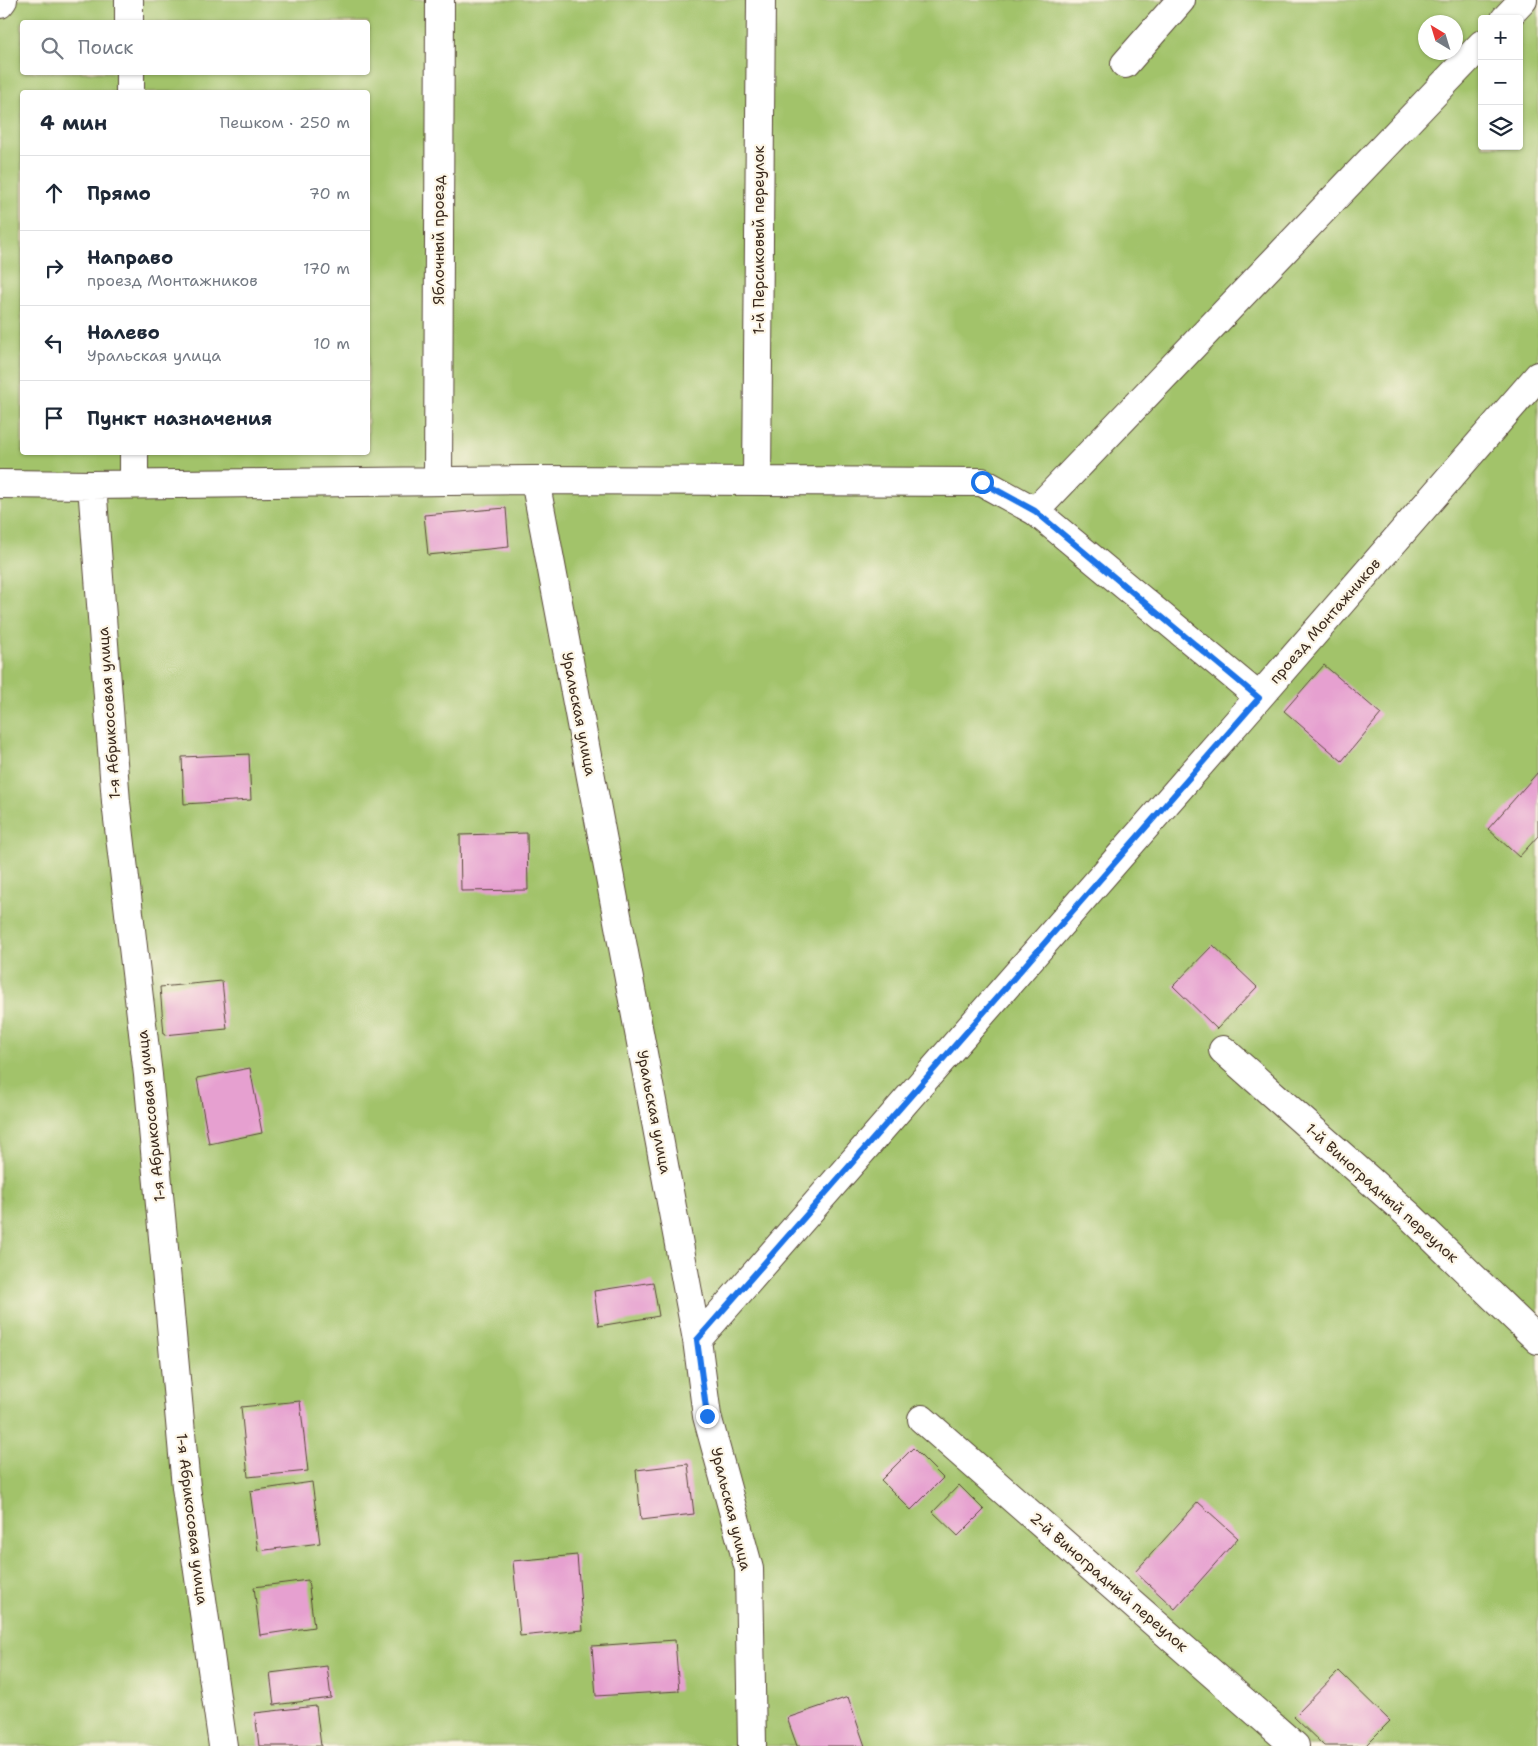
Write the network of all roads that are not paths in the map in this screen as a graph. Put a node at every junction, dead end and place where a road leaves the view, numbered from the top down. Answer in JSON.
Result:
{"nodes":[{"id":1,"x":3,"y":0,"type":"edge"},
{"id":2,"x":129,"y":0,"type":"edge"},
{"id":3,"x":440,"y":0,"type":"edge"},
{"id":4,"x":761,"y":0,"type":"edge"},
{"id":5,"x":1181,"y":0,"type":"edge"},
{"id":6,"x":1523,"y":0,"type":"edge"},
{"id":7,"x":0,"y":4,"type":"edge"},
{"id":8,"x":1509,"y":15,"type":"edge"},
{"id":9,"x":130,"y":20,"type":"edge"},
{"id":10,"x":1478,"y":48,"type":"edge"},
{"id":11,"x":1124,"y":64,"type":"dead end"},
{"id":12,"x":130,"y":75,"type":"edge"},
{"id":13,"x":130,"y":90,"type":"edge"},
{"id":14,"x":1538,"y":376,"type":"edge"},
{"id":15,"x":134,"y":455,"type":"edge"},
{"id":16,"x":535,"y":480,"type":"junction"},
{"id":17,"x":757,"y":480,"type":"junction"},
{"id":18,"x":438,"y":481,"type":"junction"},
{"id":19,"x":0,"y":484,"type":"edge"},
{"id":20,"x":134,"y":484,"type":"junction"},
{"id":21,"x":92,"y":485,"type":"junction"},
{"id":22,"x":1035,"y":511,"type":"junction"},
{"id":23,"x":1259,"y":698,"type":"junction"},
{"id":24,"x":1223,"y":1050,"type":"dead end"},
{"id":25,"x":697,"y":1340,"type":"junction"},
{"id":26,"x":1538,"y":1340,"type":"edge"},
{"id":27,"x":922,"y":1419,"type":"dead end"},
{"id":28,"x":223,"y":1746,"type":"edge"},
{"id":29,"x":752,"y":1746,"type":"edge"},
{"id":30,"x":1295,"y":1746,"type":"edge"}],
"edges":[{"from":1,"to":7,"type":"street"},
{"from":2,"to":9,"type":"street"},
{"from":3,"to":18,"type":"street","name":"Яблочный проезд"},
{"from":4,"to":17,"type":"street","name":"1-й Персиковый переулок"},
{"from":5,"to":11,"type":"street"},
{"from":6,"to":8,"type":"street"},
{"from":10,"to":22,"type":"street"},
{"from":12,"to":13,"type":"street"},
{"from":14,"to":23,"type":"street","name":"проезд Монтажников"},
{"from":15,"to":20,"type":"street"},
{"from":16,"to":17,"type":"street"},
{"from":16,"to":18,"type":"street"},
{"from":16,"to":25,"type":"street","name":"Уральская улица"},
{"from":17,"to":22,"type":"street"},
{"from":18,"to":20,"type":"street"},
{"from":19,"to":21,"type":"street"},
{"from":20,"to":21,"type":"street"},
{"from":21,"to":28,"type":"street","name":"1-я Абрикосовая улица"},
{"from":22,"to":23,"type":"street"},
{"from":23,"to":25,"type":"street","name":"проезд Монтажников"},
{"from":24,"to":26,"type":"street","name":"1-й Виноградный переулок"},
{"from":25,"to":29,"type":"street","name":"Уральская улица"},
{"from":27,"to":30,"type":"street","name":"2-й Виноградный переулок"}]}
